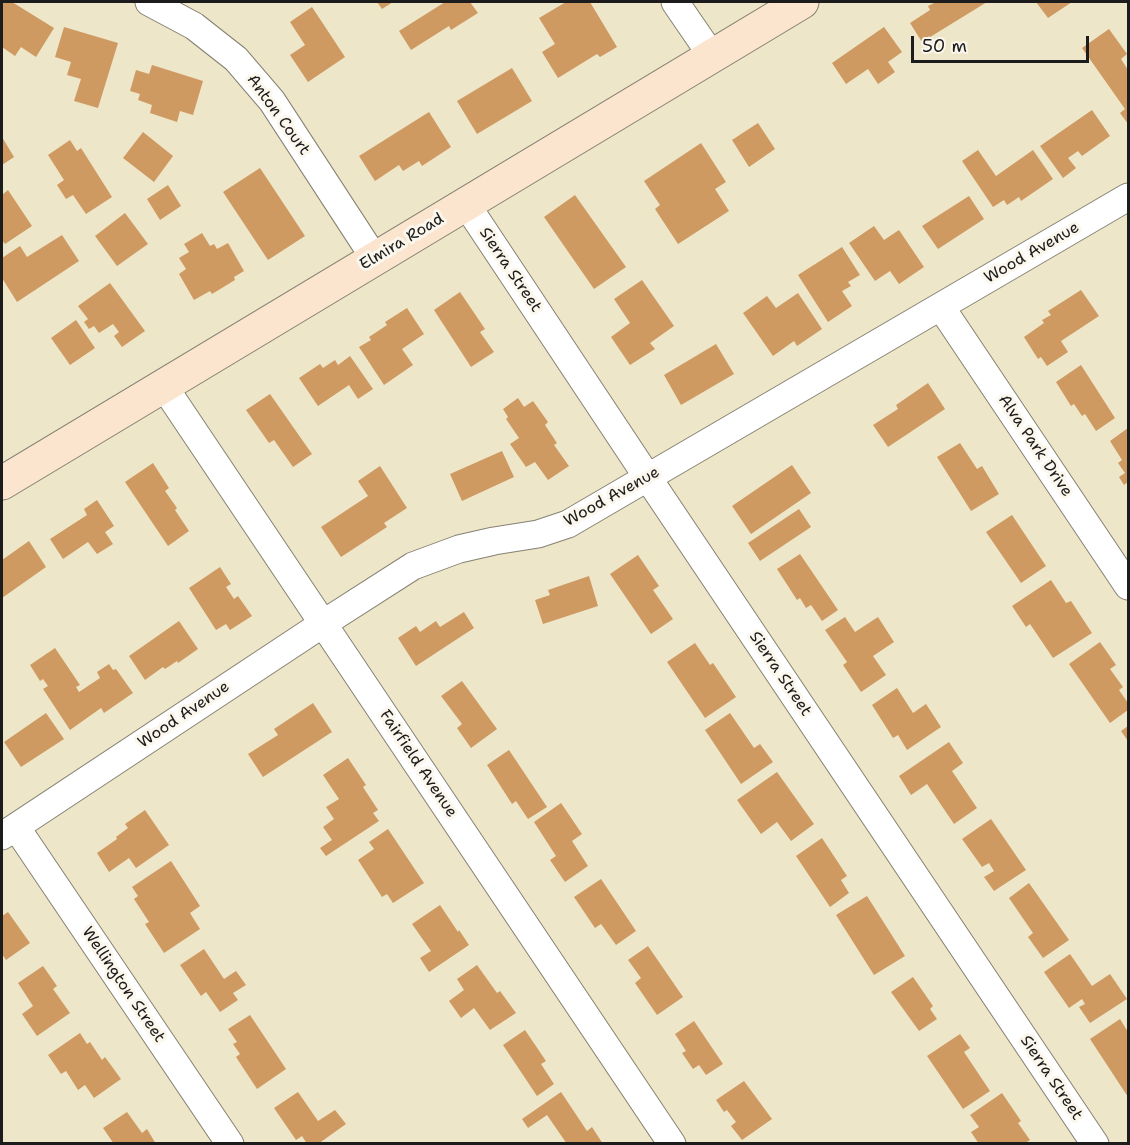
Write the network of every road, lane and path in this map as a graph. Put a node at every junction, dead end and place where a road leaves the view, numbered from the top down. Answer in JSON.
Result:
{"nodes":[{"id":1,"x":149,"y":2,"type":"edge"},
{"id":2,"x":675,"y":2,"type":"edge"},
{"id":3,"x":802,"y":2,"type":"edge"},
{"id":4,"x":712,"y":56,"type":"junction"},
{"id":5,"x":1128,"y":197,"type":"edge"},
{"id":6,"x":466,"y":204,"type":"junction"},
{"id":7,"x":375,"y":259,"type":"junction"},
{"id":8,"x":941,"y":307,"type":"junction"},
{"id":9,"x":163,"y":385,"type":"junction"},
{"id":10,"x":648,"y":478,"type":"junction"},
{"id":11,"x":2,"y":483,"type":"edge"},
{"id":12,"x":1128,"y":586,"type":"edge"},
{"id":13,"x":324,"y":623,"type":"junction"},
{"id":14,"x":9,"y":832,"type":"edge"},
{"id":15,"x":230,"y":1143,"type":"edge"},
{"id":16,"x":672,"y":1143,"type":"edge"},
{"id":17,"x":1095,"y":1143,"type":"edge"}],
"edges":[{"from":1,"to":7,"type":"street","name":"Anton Court"},
{"from":2,"to":4,"type":"street"},
{"from":3,"to":4,"type":"street","name":"Elmira Road"},
{"from":4,"to":6,"type":"street","name":"Elmira Road"},
{"from":5,"to":8,"type":"street","name":"Wood Avenue"},
{"from":6,"to":7,"type":"street","name":"Elmira Road"},
{"from":6,"to":10,"type":"street","name":"Sierra Street"},
{"from":7,"to":9,"type":"street","name":"Elmira Road"},
{"from":8,"to":10,"type":"street","name":"Wood Avenue"},
{"from":8,"to":12,"type":"street","name":"Alva Park Drive"},
{"from":9,"to":11,"type":"street","name":"Elmira Road"},
{"from":9,"to":13,"type":"street","name":"Fairfield Avenue"},
{"from":10,"to":13,"type":"street","name":"Wood Avenue"},
{"from":10,"to":17,"type":"street","name":"Sierra Street"},
{"from":13,"to":14,"type":"street","name":"Wood Avenue"},
{"from":13,"to":16,"type":"street","name":"Fairfield Avenue"},
{"from":14,"to":15,"type":"street","name":"Wellington Street"}]}
